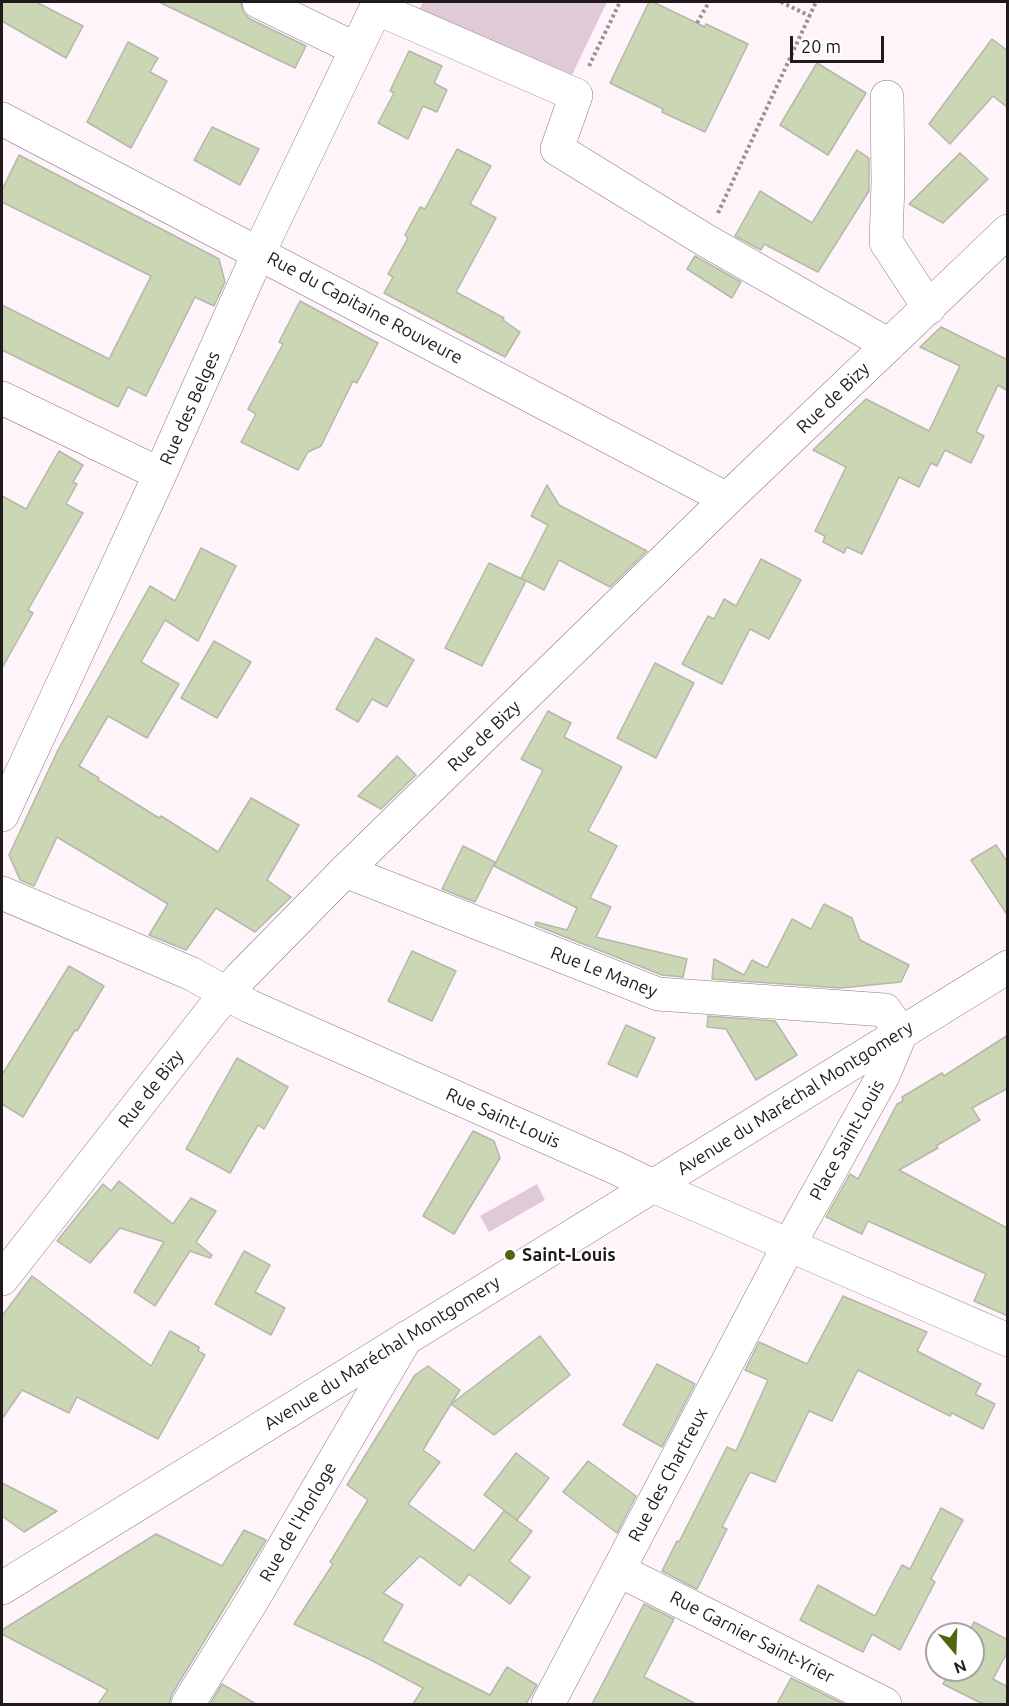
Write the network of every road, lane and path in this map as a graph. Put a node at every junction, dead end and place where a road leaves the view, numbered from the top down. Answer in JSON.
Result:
{"nodes":[{"id":1,"x":259,"y":2,"type":"edge"},
{"id":2,"x":620,"y":2,"type":"edge"},
{"id":3,"x":709,"y":2,"type":"edge"},
{"id":4,"x":782,"y":2,"type":"edge"},
{"id":5,"x":816,"y":2,"type":"edge"},
{"id":6,"x":377,"y":4,"type":"edge"},
{"id":7,"x":810,"y":16,"type":"junction"},
{"id":8,"x":697,"y":23,"type":"dead end"},
{"id":9,"x":356,"y":49,"type":"junction"},
{"id":10,"x":576,"y":95,"type":"junction"},
{"id":11,"x":887,"y":97,"type":"dead end"},
{"id":12,"x":2,"y":119,"type":"edge"},
{"id":13,"x":1008,"y":231,"type":"edge"},
{"id":14,"x":705,"y":240,"type":"junction"},
{"id":15,"x":258,"y":252,"type":"junction"},
{"id":16,"x":929,"y":308,"type":"junction"},
{"id":17,"x":889,"y":345,"type":"junction"},
{"id":18,"x":2,"y":398,"type":"edge"},
{"id":19,"x":160,"y":474,"type":"junction"},
{"id":20,"x":727,"y":499,"type":"junction"},
{"id":21,"x":2,"y":815,"type":"edge"},
{"id":22,"x":345,"y":871,"type":"junction"},
{"id":23,"x":2,"y":893,"type":"edge"},
{"id":24,"x":1008,"y":967,"type":"edge"},
{"id":25,"x":226,"y":993,"type":"junction"},
{"id":26,"x":901,"y":1033,"type":"junction"},
{"id":27,"x":652,"y":1186,"type":"junction"},
{"id":28,"x":789,"y":1245,"type":"junction"},
{"id":29,"x":2,"y":1280,"type":"edge"},
{"id":30,"x":406,"y":1338,"type":"junction"},
{"id":31,"x":1008,"y":1340,"type":"edge"},
{"id":32,"x":618,"y":1570,"type":"junction"},
{"id":33,"x":2,"y":1588,"type":"edge"},
{"id":34,"x":188,"y":1704,"type":"edge"},
{"id":35,"x":548,"y":1704,"type":"edge"},
{"id":36,"x":885,"y":1704,"type":"edge"}],
"edges":[{"from":1,"to":9,"type":"street"},
{"from":2,"to":10,"type":"path"},
{"from":3,"to":8,"type":"path"},
{"from":4,"to":7,"type":"path"},
{"from":5,"to":7,"type":"path"},
{"from":6,"to":9,"type":"street","name":"Rue des Belges"},
{"from":6,"to":10,"type":"street"},
{"from":7,"to":14,"type":"path"},
{"from":9,"to":15,"type":"street","name":"Rue des Belges"},
{"from":10,"to":14,"type":"street"},
{"from":11,"to":16,"type":"street"},
{"from":12,"to":15,"type":"street","name":"Rue du Capitaine Rouveure"},
{"from":13,"to":16,"type":"street","name":"Rue de Bizy"},
{"from":14,"to":17,"type":"street"},
{"from":15,"to":19,"type":"street","name":"Rue des Belges"},
{"from":15,"to":20,"type":"street","name":"Rue du Capitaine Rouveure"},
{"from":16,"to":17,"type":"street","name":"Rue de Bizy"},
{"from":17,"to":20,"type":"street","name":"Rue de Bizy"},
{"from":18,"to":19,"type":"street"},
{"from":19,"to":21,"type":"street","name":"Rue des Belges"},
{"from":20,"to":22,"type":"street","name":"Rue de Bizy"},
{"from":22,"to":25,"type":"street","name":"Rue de Bizy"},
{"from":22,"to":26,"type":"street","name":"Rue Le Maney"},
{"from":23,"to":25,"type":"street","name":"Rue Saint-Louis"},
{"from":24,"to":26,"type":"street","name":"Avenue du Maréchal Montgomery"},
{"from":25,"to":27,"type":"street","name":"Rue Saint-Louis"},
{"from":25,"to":29,"type":"street","name":"Rue de Bizy"},
{"from":26,"to":27,"type":"street","name":"Avenue du Maréchal Montgomery"},
{"from":26,"to":28,"type":"street","name":"Place Saint-Louis"},
{"from":27,"to":28,"type":"street","name":"Rue Saint-Louis"},
{"from":27,"to":30,"type":"street","name":"Avenue du Maréchal Montgomery"},
{"from":28,"to":31,"type":"street","name":"Rue Saint-Louis"},
{"from":28,"to":32,"type":"street","name":"Rue des Chartreux"},
{"from":30,"to":33,"type":"street","name":"Avenue du Maréchal Montgomery"},
{"from":30,"to":34,"type":"street","name":"Rue de l'Horloge"},
{"from":32,"to":35,"type":"street","name":"Rue des Chartreux"},
{"from":32,"to":36,"type":"street","name":"Rue Garnier Saint-Yrier"}]}
